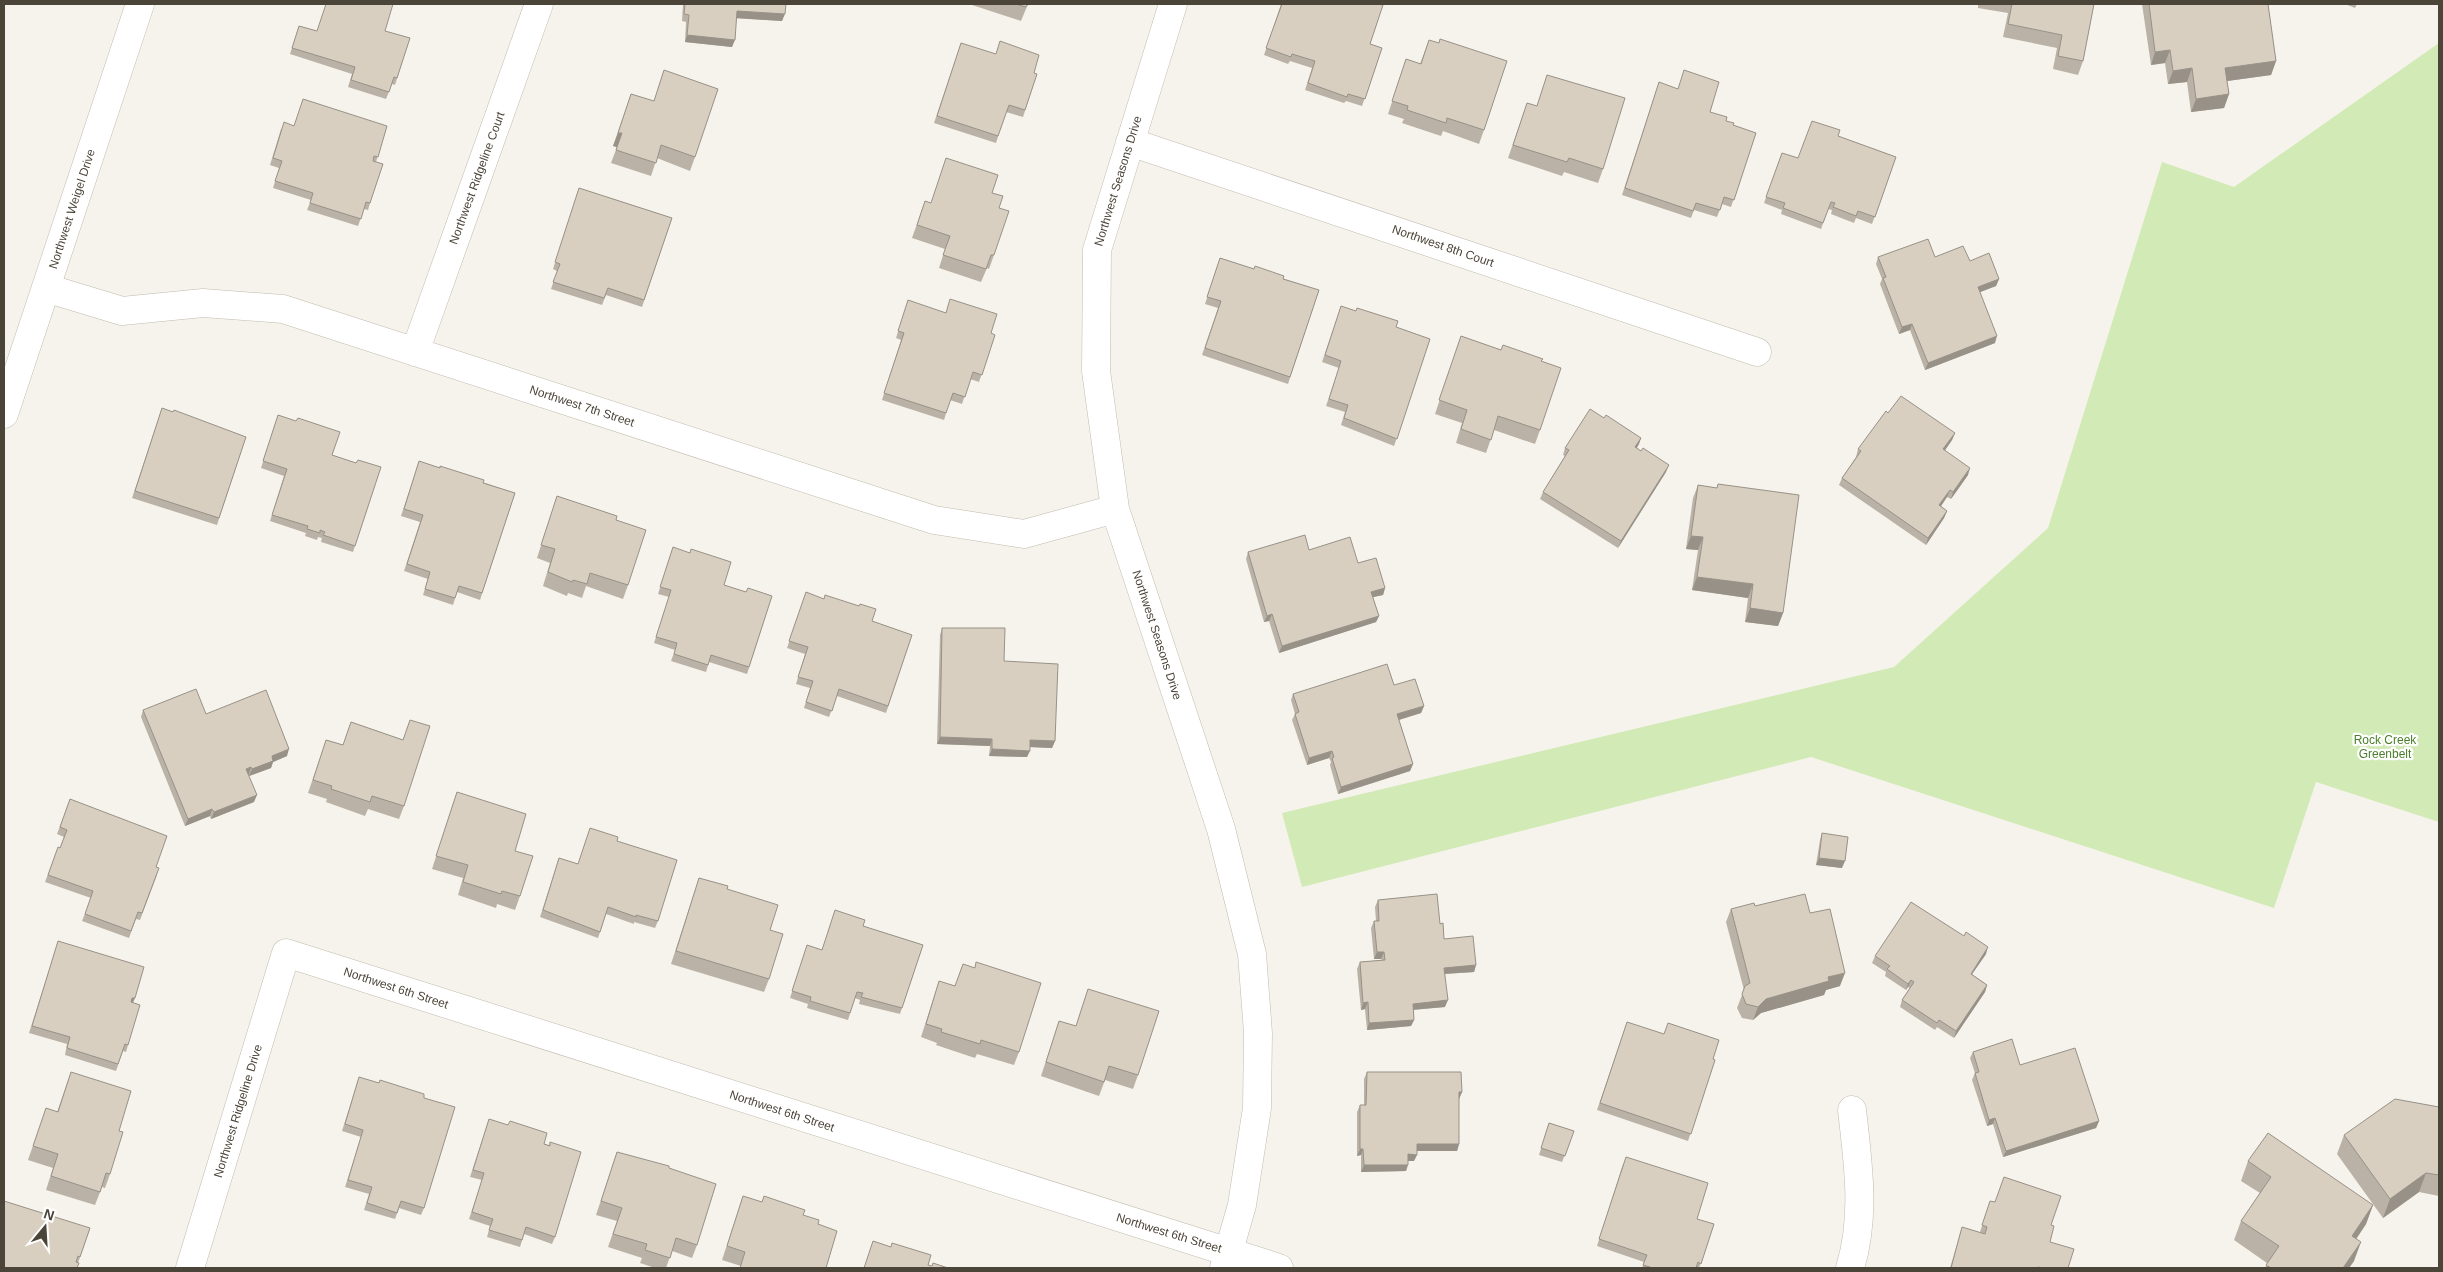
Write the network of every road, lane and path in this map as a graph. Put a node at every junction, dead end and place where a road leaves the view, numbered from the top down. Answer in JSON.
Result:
{"nodes":[{"id":1,"x":140,"y":4,"type":"edge"},
{"id":2,"x":539,"y":4,"type":"edge"},
{"id":3,"x":1173,"y":4,"type":"edge"},
{"id":4,"x":1130,"y":142,"type":"junction"},
{"id":5,"x":46,"y":288,"type":"junction"},
{"id":6,"x":415,"y":352,"type":"junction"},
{"id":7,"x":1757,"y":352,"type":"dead end"},
{"id":8,"x":4,"y":414,"type":"edge"},
{"id":9,"x":1115,"y":509,"type":"junction"},
{"id":10,"x":286,"y":953,"type":"joint"},
{"id":11,"x":1852,"y":1110,"type":"dead end"},
{"id":12,"x":1227,"y":1260,"type":"edge"},
{"id":13,"x":190,"y":1268,"type":"edge"},
{"id":14,"x":1279,"y":1268,"type":"edge"},
{"id":15,"x":1850,"y":1268,"type":"edge"}],
"edges":[{"from":1,"to":5,"type":"street","name":"Northwest Weigel Drive"},
{"from":2,"to":6,"type":"street","name":"Northwest Ridgeline Court"},
{"from":3,"to":4,"type":"street","name":"Northwest Seasons Drive"},
{"from":4,"to":7,"type":"street","name":"Northwest 8th Court"},
{"from":4,"to":9,"type":"street","name":"Northwest Seasons Drive"},
{"from":5,"to":6,"type":"street","name":"Northwest 7th Street"},
{"from":5,"to":8,"type":"street","name":"Northwest Weigel Drive"},
{"from":6,"to":9,"type":"street","name":"Northwest 7th Street"},
{"from":9,"to":12,"type":"street","name":"Northwest Seasons Drive"},
{"from":10,"to":12,"type":"street","name":"Northwest 6th Street"},
{"from":10,"to":13,"type":"street","name":"Northwest Ridgeline Drive"},
{"from":11,"to":15,"type":"street"},
{"from":12,"to":14,"type":"street","name":"Northwest 6th Street"}]}
